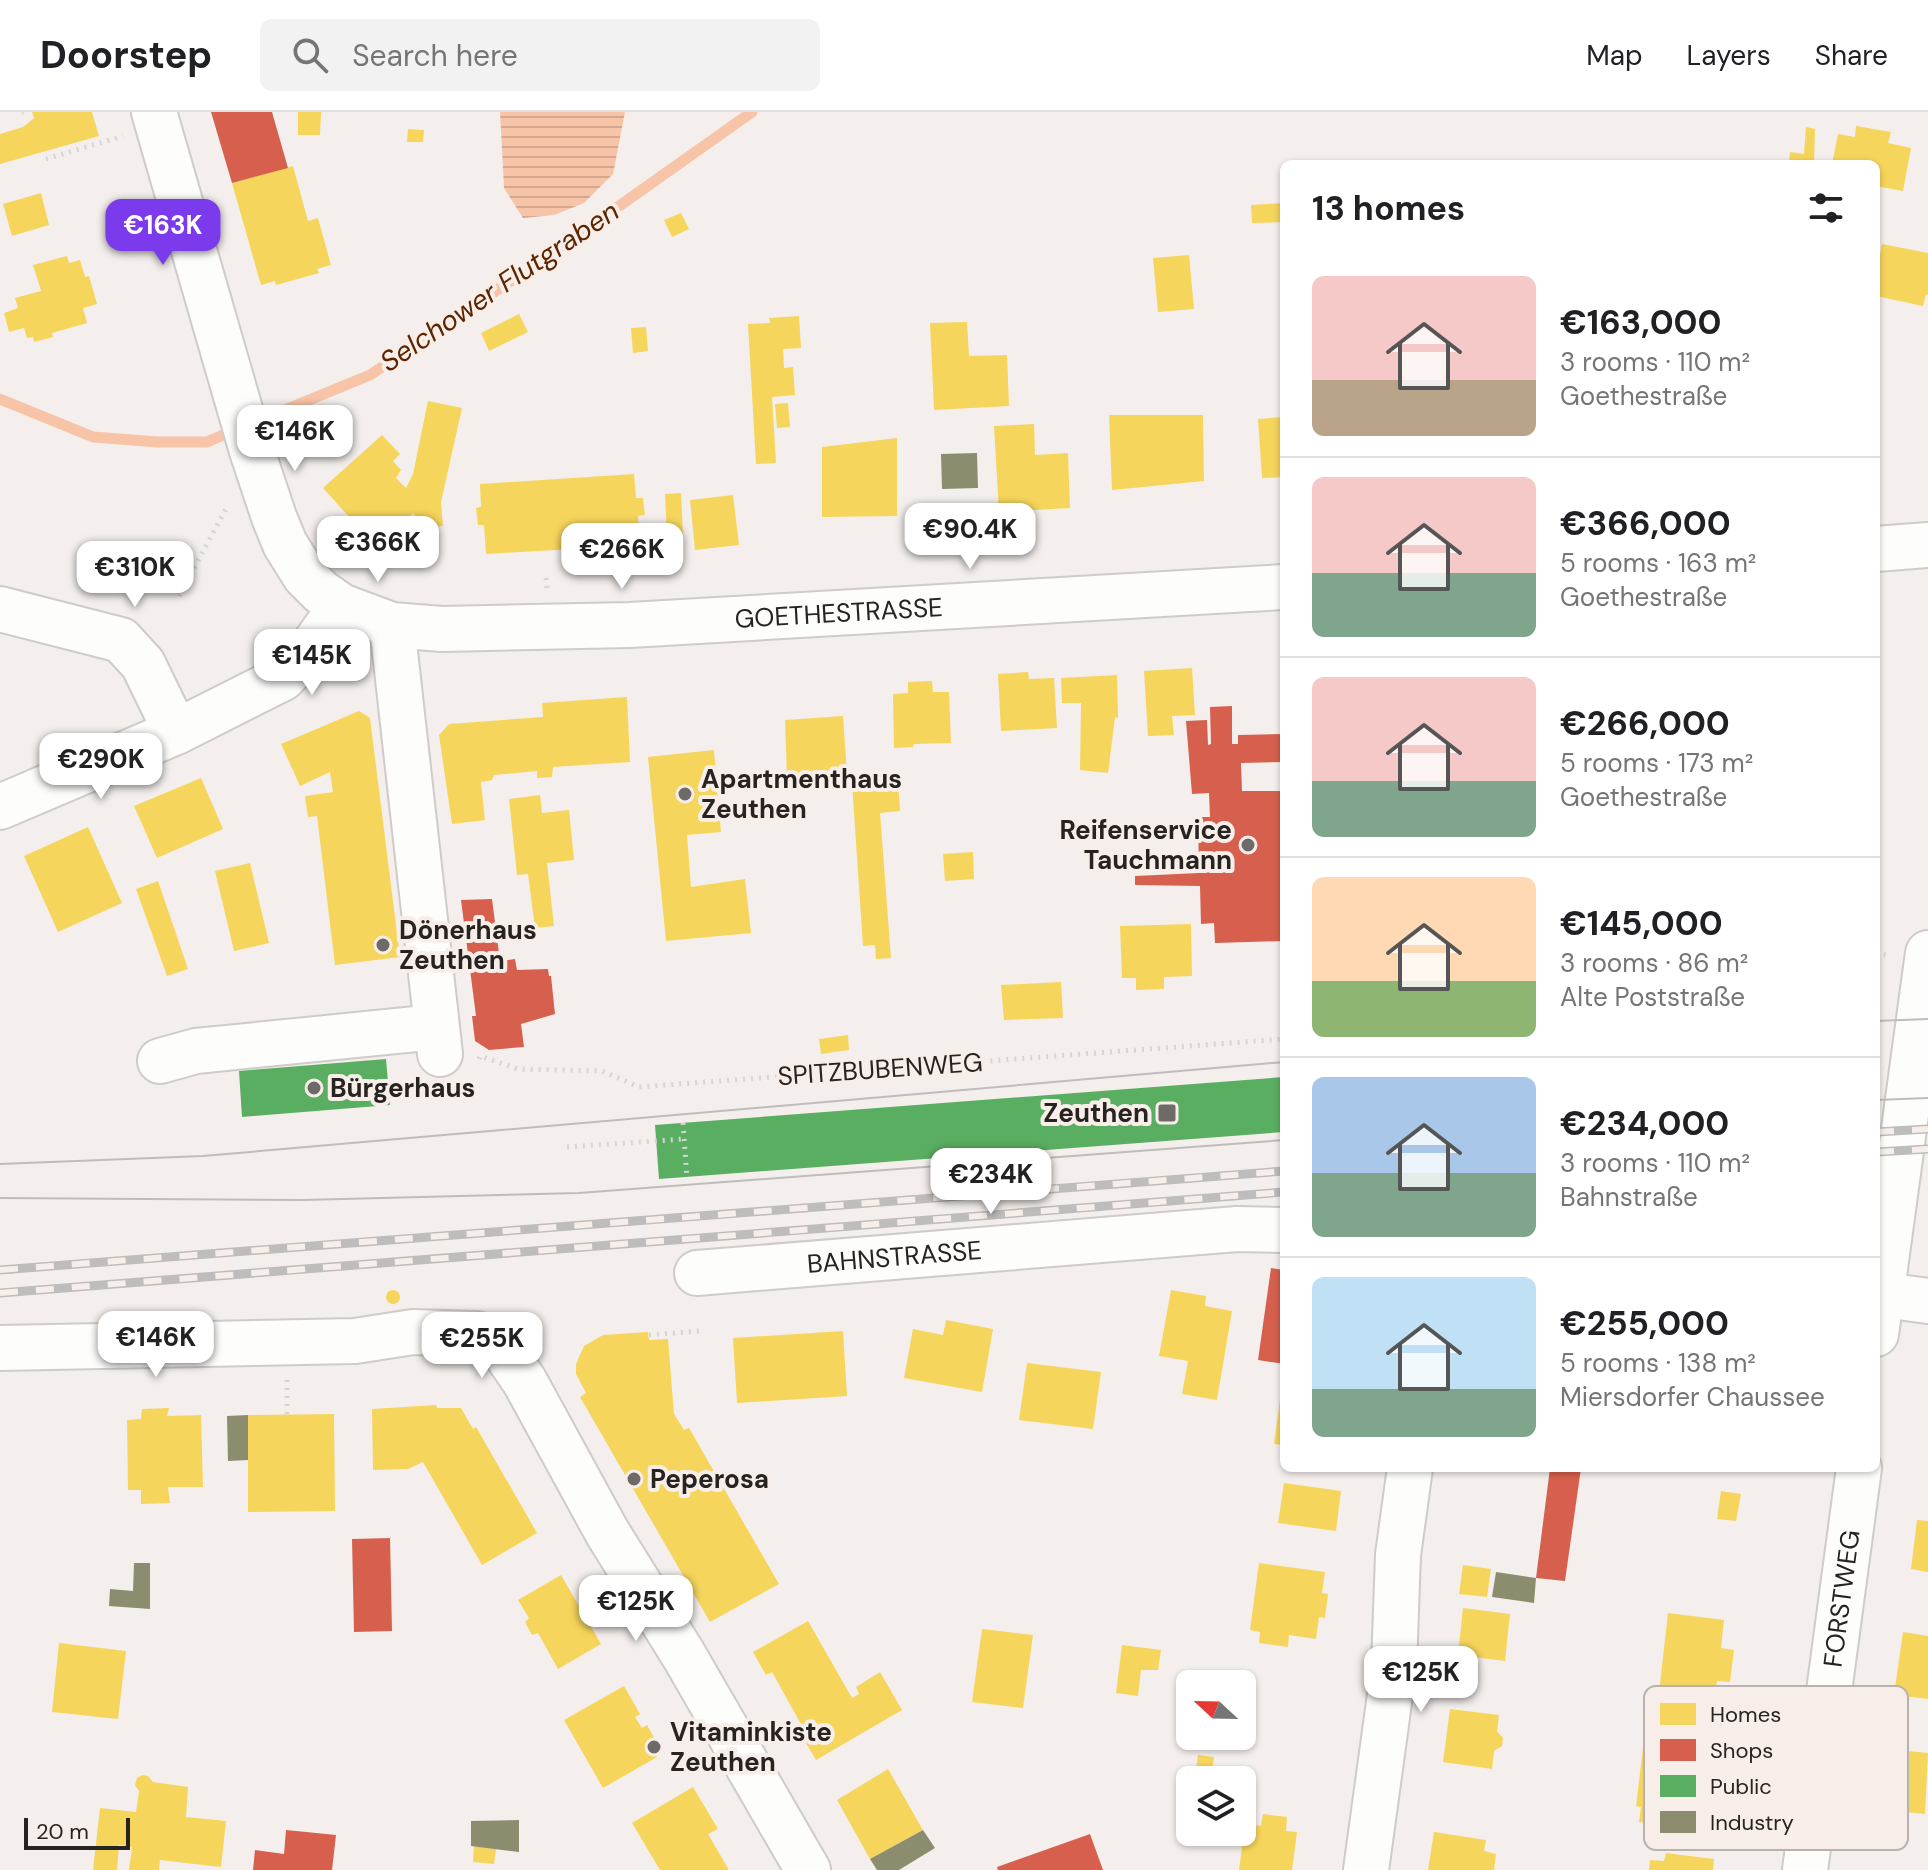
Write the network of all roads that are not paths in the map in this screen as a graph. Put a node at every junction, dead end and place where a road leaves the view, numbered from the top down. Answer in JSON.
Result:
{"nodes":[{"id":1,"x":143,"y":123,"type":"edge"},
{"id":2,"x":1928,"y":545,"type":"edge"},
{"id":3,"x":1880,"y":549,"type":"edge"},
{"id":4,"x":1280,"y":587,"type":"edge"},
{"id":5,"x":341,"y":606,"type":"junction"},
{"id":6,"x":0,"y":609,"type":"edge"},
{"id":7,"x":392,"y":625,"type":"junction"},
{"id":8,"x":176,"y":732,"type":"junction"},
{"id":9,"x":0,"y":807,"type":"edge"},
{"id":10,"x":1928,"y":953,"type":"edge"},
{"id":11,"x":160,"y":1061,"type":"dead end"},
{"id":12,"x":1280,"y":1230,"type":"edge"},
{"id":13,"x":697,"y":1273,"type":"dead end"},
{"id":14,"x":1880,"y":1294,"type":"edge"},
{"id":15,"x":1928,"y":1301,"type":"edge"},
{"id":16,"x":1880,"y":1308,"type":"edge"},
{"id":17,"x":0,"y":1348,"type":"edge"},
{"id":18,"x":1409,"y":1472,"type":"edge"},
{"id":19,"x":1858,"y":1472,"type":"edge"},
{"id":20,"x":1830,"y":1686,"type":"edge"},
{"id":21,"x":1808,"y":1850,"type":"edge"},
{"id":22,"x":808,"y":1870,"type":"edge"},
{"id":23,"x":1366,"y":1870,"type":"edge"},
{"id":24,"x":1805,"y":1870,"type":"edge"}],
"edges":[{"from":1,"to":5,"type":"street","name":"GOETHESTRASSE"},
{"from":2,"to":3,"type":"street"},
{"from":4,"to":7,"type":"street","name":"GOETHESTRASSE"},
{"from":5,"to":7,"type":"street","name":"GOETHESTRASSE"},
{"from":5,"to":8,"type":"street"},
{"from":6,"to":8,"type":"street"},
{"from":7,"to":11,"type":"street"},
{"from":8,"to":9,"type":"street"},
{"from":10,"to":14,"type":"street"},
{"from":12,"to":13,"type":"street","name":"BAHNSTRASSE"},
{"from":15,"to":16,"type":"street"},
{"from":17,"to":22,"type":"street"},
{"from":18,"to":23,"type":"street"},
{"from":19,"to":20,"type":"street","name":"FORSTWEG"},
{"from":21,"to":24,"type":"street","name":"FORSTWEG"}]}
